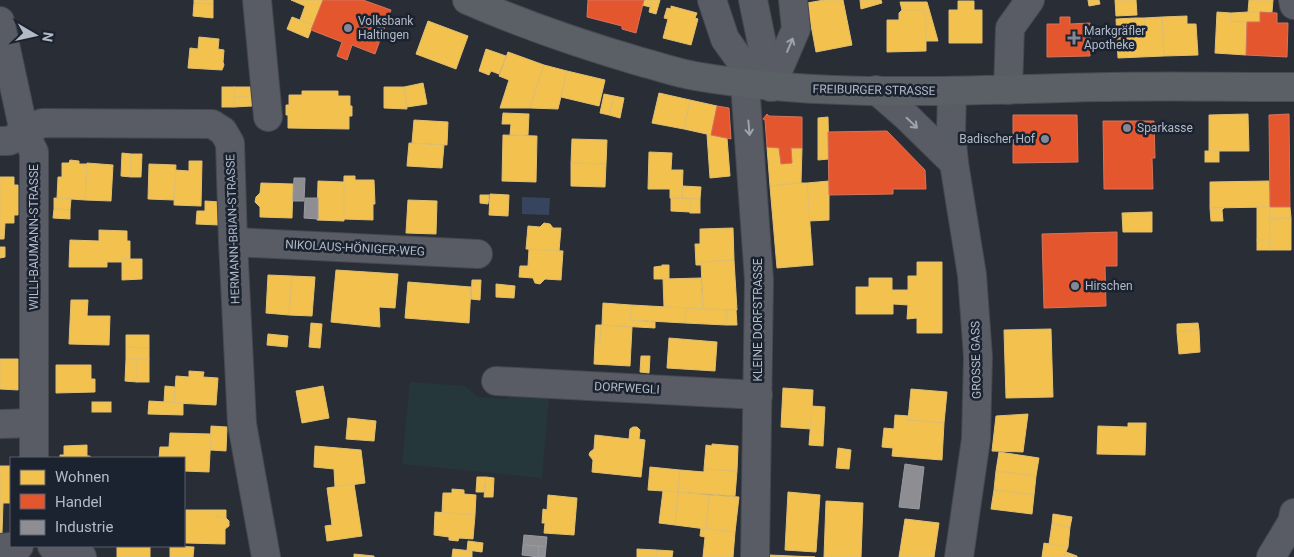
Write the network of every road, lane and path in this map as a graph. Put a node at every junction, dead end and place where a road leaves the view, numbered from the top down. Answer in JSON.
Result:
{"nodes":[{"id":1,"x":257,"y":0,"type":"edge"},
{"id":2,"x":467,"y":0,"type":"edge"},
{"id":3,"x":712,"y":0,"type":"edge"},
{"id":4,"x":753,"y":0,"type":"edge"},
{"id":5,"x":793,"y":0,"type":"edge"},
{"id":6,"x":1003,"y":0,"type":"edge"},
{"id":7,"x":1030,"y":0,"type":"edge"},
{"id":8,"x":1293,"y":0,"type":"edge"},
{"id":9,"x":1294,"y":5,"type":"edge"},
{"id":10,"x":0,"y":21,"type":"edge"},
{"id":11,"x":1010,"y":28,"type":"junction"},
{"id":12,"x":758,"y":85,"type":"junction"},
{"id":13,"x":1294,"y":87,"type":"edge"},
{"id":14,"x":876,"y":90,"type":"junction"},
{"id":15,"x":1008,"y":90,"type":"junction"},
{"id":16,"x":952,"y":91,"type":"junction"},
{"id":17,"x":268,"y":117,"type":"dead end"},
{"id":18,"x":12,"y":137,"type":"edge"},
{"id":19,"x":954,"y":163,"type":"junction"},
{"id":20,"x":233,"y":242,"type":"junction"},
{"id":21,"x":478,"y":254,"type":"dead end"},
{"id":22,"x":496,"y":381,"type":"dead end"},
{"id":23,"x":758,"y":395,"type":"junction"},
{"id":24,"x":34,"y":423,"type":"junction"},
{"id":25,"x":0,"y":424,"type":"edge"},
{"id":26,"x":34,"y":457,"type":"edge"},
{"id":27,"x":1294,"y":513,"type":"edge"},
{"id":28,"x":60,"y":547,"type":"edge"},
{"id":29,"x":82,"y":557,"type":"edge"},
{"id":30,"x":266,"y":557,"type":"edge"},
{"id":31,"x":755,"y":557,"type":"edge"},
{"id":32,"x":959,"y":557,"type":"edge"},
{"id":33,"x":1271,"y":557,"type":"edge"}],
"edges":[{"from":1,"to":17,"type":"street"},
{"from":2,"to":12,"type":"main road","name":"FREIBURGER STRASSE"},
{"from":3,"to":12,"type":"street"},
{"from":4,"to":12,"type":"street","name":"KLEINE DORFSTRASSE"},
{"from":12,"to":5,"type":"street","one_way":true},
{"from":6,"to":11,"type":"street"},
{"from":7,"to":11,"type":"street"},
{"from":8,"to":9,"type":"street"},
{"from":10,"to":18,"type":"street","name":"WILLI-BAUMANN-STRASSE"},
{"from":11,"to":15,"type":"street"},
{"from":12,"to":14,"type":"main road","name":"FREIBURGER STRASSE"},
{"from":12,"to":23,"type":"street","name":"KLEINE DORFSTRASSE","one_way":true},
{"from":13,"to":15,"type":"main road","name":"FREIBURGER STRASSE"},
{"from":14,"to":16,"type":"main road","name":"FREIBURGER STRASSE"},
{"from":14,"to":19,"type":"street","one_way":true},
{"from":15,"to":16,"type":"main road","name":"FREIBURGER STRASSE"},
{"from":16,"to":19,"type":"street","name":"GROSSE GASS"},
{"from":18,"to":20,"type":"street","name":"HERMANN-BRIAN-STRASSE"},
{"from":18,"to":24,"type":"street","name":"WILLI-BAUMANN-STRASSE"},
{"from":19,"to":32,"type":"street","name":"GROSSE GASS"},
{"from":20,"to":21,"type":"street","name":"NIKOLAUS-HÖNIGER-WEG"},
{"from":20,"to":30,"type":"street","name":"HERMANN-BRIAN-STRASSE"},
{"from":22,"to":23,"type":"street","name":"DORFWEGLI"},
{"from":23,"to":31,"type":"street","name":"KLEINE DORFSTRASSE"},
{"from":24,"to":25,"type":"street"},
{"from":24,"to":26,"type":"street","name":"WILLI-BAUMANN-STRASSE"},
{"from":27,"to":33,"type":"street"},
{"from":28,"to":29,"type":"street"}]}
